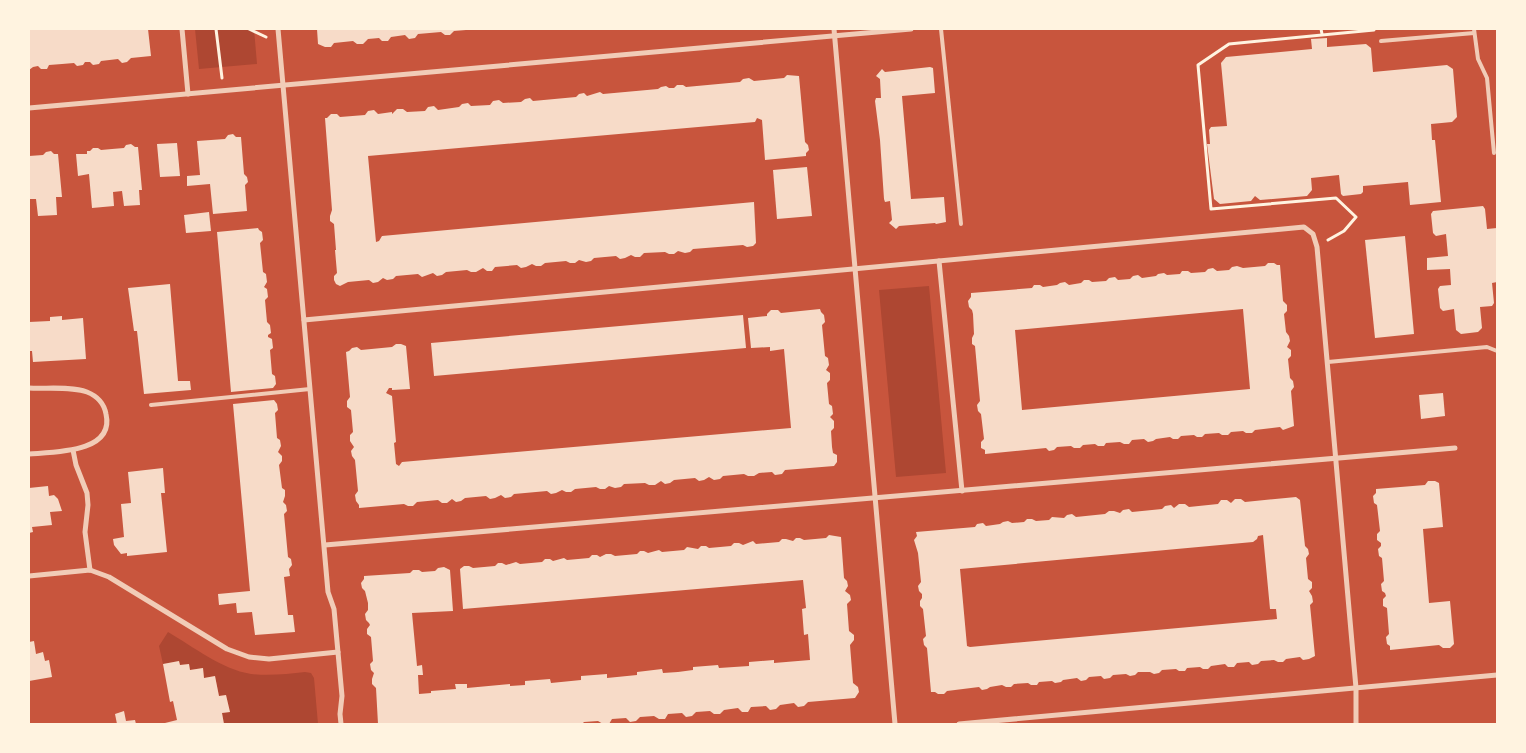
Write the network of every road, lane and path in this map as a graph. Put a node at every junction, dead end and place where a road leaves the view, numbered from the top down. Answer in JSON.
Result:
{"nodes":[{"id":1,"x":182,"y":29,"type":"edge"},
{"id":2,"x":216,"y":29,"type":"edge"},
{"id":3,"x":278,"y":29,"type":"edge"},
{"id":4,"x":834,"y":29,"type":"edge"},
{"id":5,"x":911,"y":29,"type":"edge"},
{"id":6,"x":942,"y":29,"type":"edge"},
{"id":7,"x":1321,"y":29,"type":"edge"},
{"id":8,"x":1380,"y":29,"type":"edge"},
{"id":9,"x":1474,"y":31,"type":"edge"},
{"id":10,"x":1322,"y":34,"type":"junction"},
{"id":11,"x":834,"y":36,"type":"junction"},
{"id":12,"x":1381,"y":41,"type":"dead end"},
{"id":13,"x":284,"y":85,"type":"junction"},
{"id":14,"x":223,"y":91,"type":"junction"},
{"id":15,"x":188,"y":94,"type":"junction"},
{"id":16,"x":29,"y":108,"type":"edge"},
{"id":17,"x":1494,"y":153,"type":"dead end"},
{"id":18,"x":961,"y":224,"type":"dead end"},
{"id":19,"x":1317,"y":246,"type":"junction"},
{"id":20,"x":939,"y":261,"type":"junction"},
{"id":21,"x":854,"y":269,"type":"junction"},
{"id":22,"x":304,"y":320,"type":"junction"},
{"id":23,"x":1497,"y":351,"type":"edge"},
{"id":24,"x":1328,"y":362,"type":"junction"},
{"id":25,"x":29,"y":388,"type":"edge"},
{"id":26,"x":310,"y":389,"type":"junction"},
{"id":27,"x":151,"y":405,"type":"dead end"},
{"id":28,"x":1455,"y":448,"type":"dead end"},
{"id":29,"x":73,"y":450,"type":"junction"},
{"id":30,"x":29,"y":454,"type":"edge"},
{"id":31,"x":1335,"y":458,"type":"junction"},
{"id":32,"x":962,"y":491,"type":"junction"},
{"id":33,"x":875,"y":499,"type":"junction"},
{"id":34,"x":324,"y":545,"type":"junction"},
{"id":35,"x":90,"y":570,"type":"junction"},
{"id":36,"x":29,"y":576,"type":"edge"},
{"id":37,"x":338,"y":652,"type":"junction"},
{"id":38,"x":1497,"y":675,"type":"edge"},
{"id":39,"x":1356,"y":688,"type":"junction"},
{"id":40,"x":341,"y":724,"type":"edge"},
{"id":41,"x":895,"y":724,"type":"edge"},
{"id":42,"x":959,"y":724,"type":"edge"},
{"id":43,"x":1356,"y":724,"type":"edge"}],
"edges":[{"from":1,"to":15,"type":"street"},
{"from":2,"to":14,"type":"path"},
{"from":3,"to":13,"type":"street"},
{"from":4,"to":11,"type":"street"},
{"from":5,"to":11,"type":"street"},
{"from":6,"to":18,"type":"lane"},
{"from":7,"to":10,"type":"path"},
{"from":8,"to":10,"type":"path"},
{"from":9,"to":12,"type":"lane"},
{"from":9,"to":17,"type":"lane"},
{"from":10,"to":19,"type":"path"},
{"from":11,"to":13,"type":"street"},
{"from":11,"to":21,"type":"street"},
{"from":13,"to":14,"type":"street"},
{"from":13,"to":22,"type":"street"},
{"from":14,"to":15,"type":"street"},
{"from":15,"to":16,"type":"street"},
{"from":19,"to":20,"type":"street"},
{"from":19,"to":24,"type":"street"},
{"from":20,"to":21,"type":"street"},
{"from":20,"to":32,"type":"street"},
{"from":21,"to":22,"type":"street"},
{"from":21,"to":33,"type":"street"},
{"from":22,"to":26,"type":"street"},
{"from":23,"to":24,"type":"lane"},
{"from":24,"to":31,"type":"street"},
{"from":25,"to":29,"type":"street"},
{"from":26,"to":27,"type":"lane"},
{"from":26,"to":34,"type":"street"},
{"from":28,"to":31,"type":"street"},
{"from":29,"to":30,"type":"street"},
{"from":29,"to":35,"type":"street"},
{"from":31,"to":32,"type":"street"},
{"from":31,"to":39,"type":"street"},
{"from":32,"to":33,"type":"street"},
{"from":33,"to":34,"type":"street"},
{"from":33,"to":41,"type":"street"},
{"from":34,"to":37,"type":"street"},
{"from":35,"to":36,"type":"street"},
{"from":35,"to":37,"type":"street"},
{"from":37,"to":40,"type":"street"},
{"from":38,"to":39,"type":"street"},
{"from":39,"to":42,"type":"street"},
{"from":39,"to":43,"type":"street"}]}
